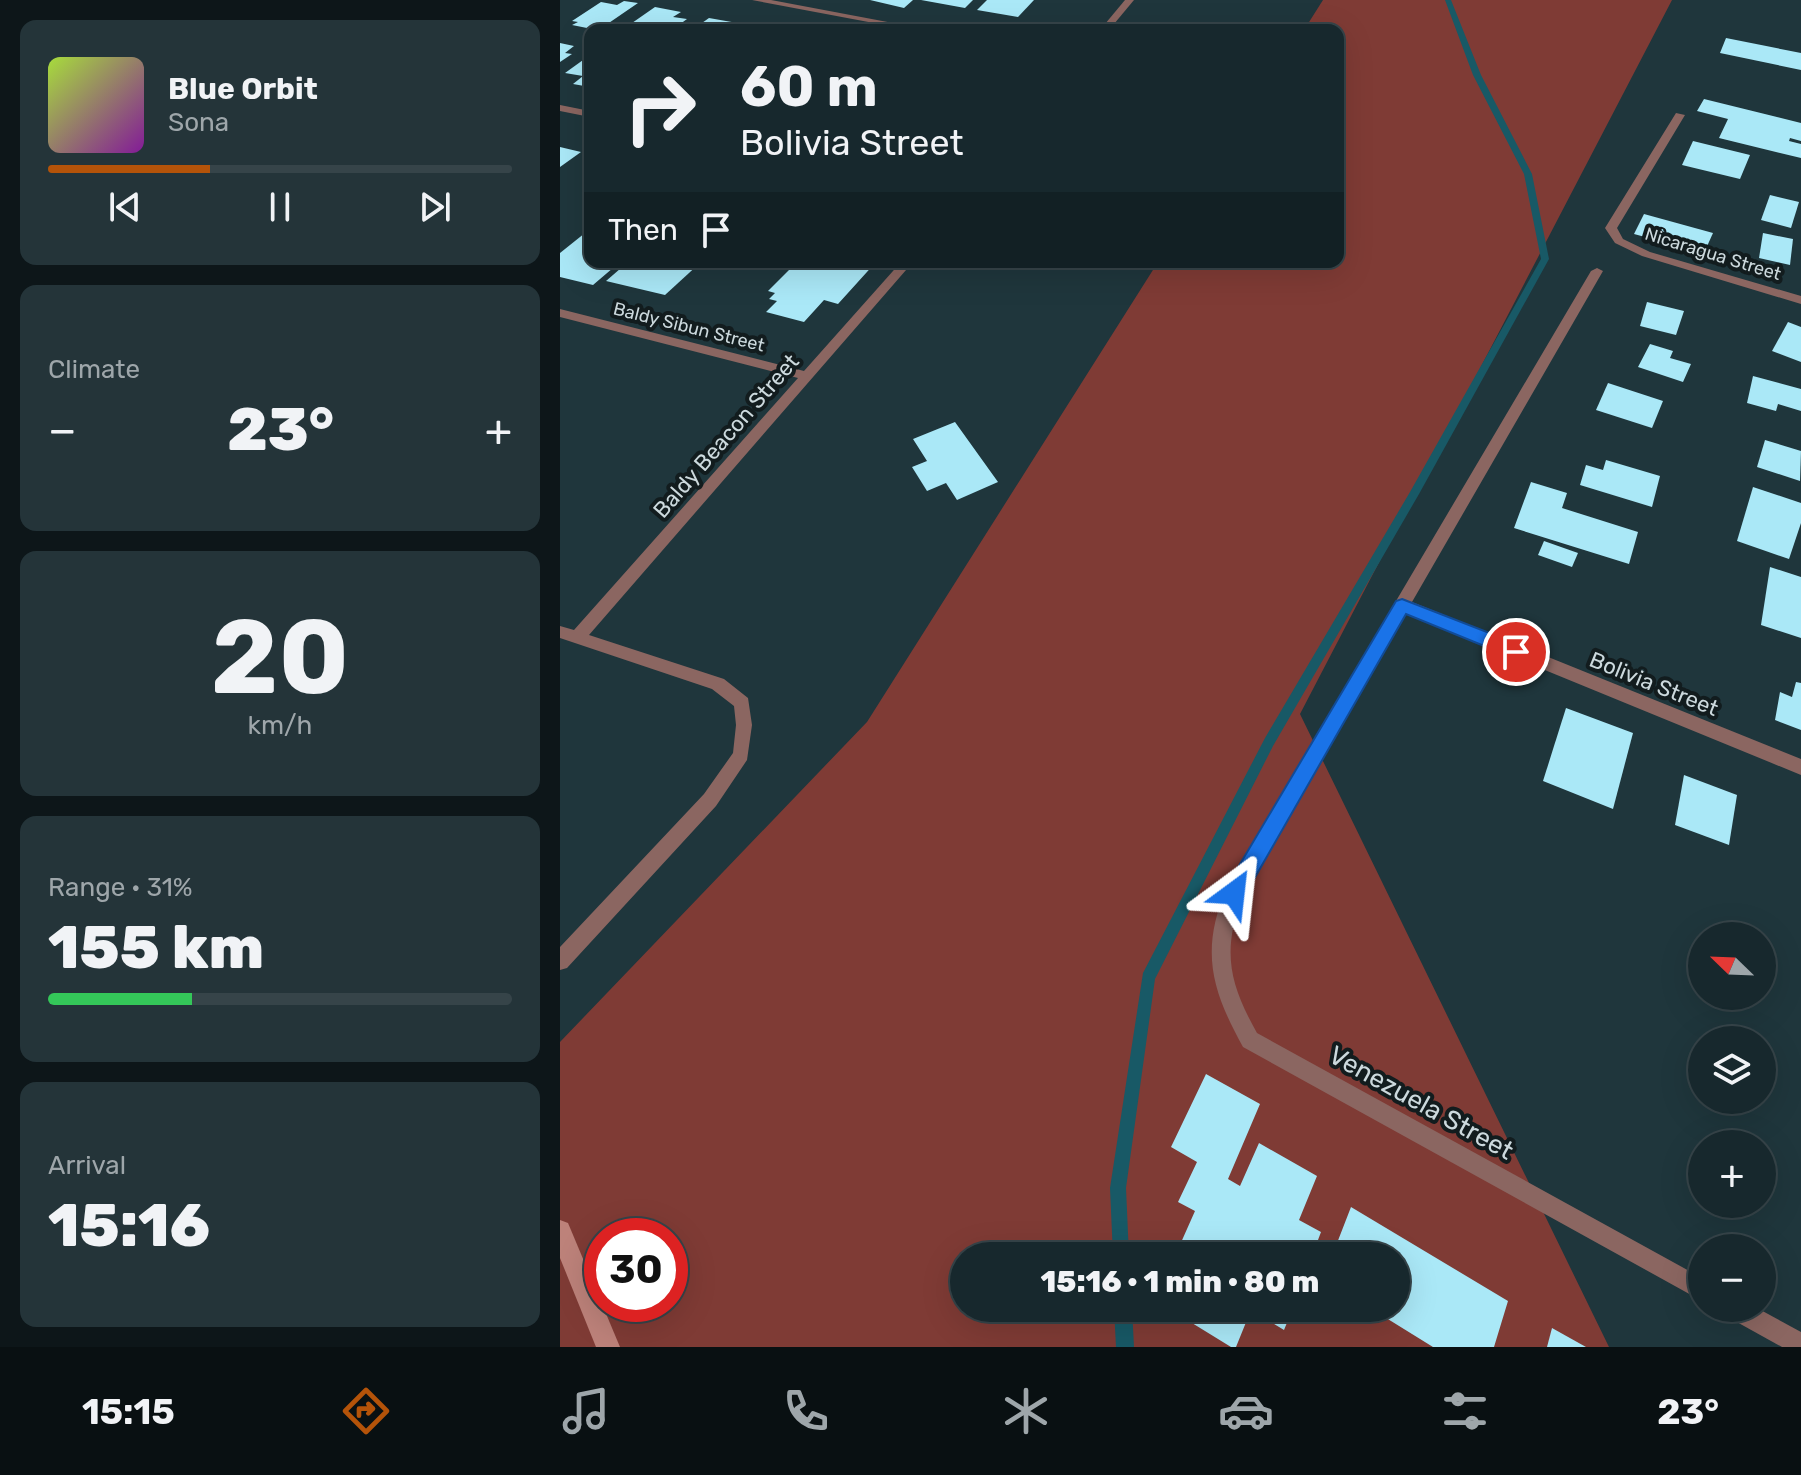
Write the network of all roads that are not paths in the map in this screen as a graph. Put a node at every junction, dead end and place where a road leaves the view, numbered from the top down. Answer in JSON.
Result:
{"nodes":[{"id":1,"x":756,"y":0,"type":"edge"},
{"id":2,"x":1130,"y":0,"type":"edge"},
{"id":3,"x":892,"y":24,"type":"edge"},
{"id":4,"x":1109,"y":24,"type":"edge"},
{"id":5,"x":560,"y":108,"type":"edge"},
{"id":6,"x":584,"y":113,"type":"edge"},
{"id":7,"x":1680,"y":115,"type":"dead end"},
{"id":8,"x":902,"y":268,"type":"edge"},
{"id":9,"x":1597,"y":271,"type":"dead end"},
{"id":10,"x":1801,"y":300,"type":"edge"},
{"id":11,"x":560,"y":313,"type":"edge"},
{"id":12,"x":808,"y":376,"type":"junction"},
{"id":13,"x":1402,"y":605,"type":"junction"},
{"id":14,"x":560,"y":632,"type":"edge"},
{"id":15,"x":577,"y":638,"type":"junction"},
{"id":16,"x":1801,"y":767,"type":"edge"},
{"id":17,"x":560,"y":961,"type":"edge"},
{"id":18,"x":560,"y":1231,"type":"edge"},
{"id":19,"x":1688,"y":1282,"type":"edge"},
{"id":20,"x":1759,"y":1322,"type":"edge"},
{"id":21,"x":1801,"y":1345,"type":"edge"},
{"id":22,"x":608,"y":1347,"type":"edge"}],
"edges":[{"from":1,"to":3,"type":"street"},
{"from":2,"to":4,"type":"street"},
{"from":5,"to":6,"type":"street"},
{"from":7,"to":10,"type":"street","name":"Nicaragua Street"},
{"from":8,"to":12,"type":"street","name":"Baldy Beacon Street"},
{"from":9,"to":13,"type":"street","name":"Venezuela Street"},
{"from":11,"to":12,"type":"street","name":"Baldy Sibun Street"},
{"from":12,"to":15,"type":"street","name":"Baldy Beacon Street"},
{"from":13,"to":16,"type":"street","name":"Bolivia Street"},
{"from":13,"to":19,"type":"street","name":"Venezuela Street"},
{"from":14,"to":15,"type":"street"},
{"from":15,"to":17,"type":"street"},
{"from":18,"to":22,"type":"main road"},
{"from":20,"to":21,"type":"street"}]}
